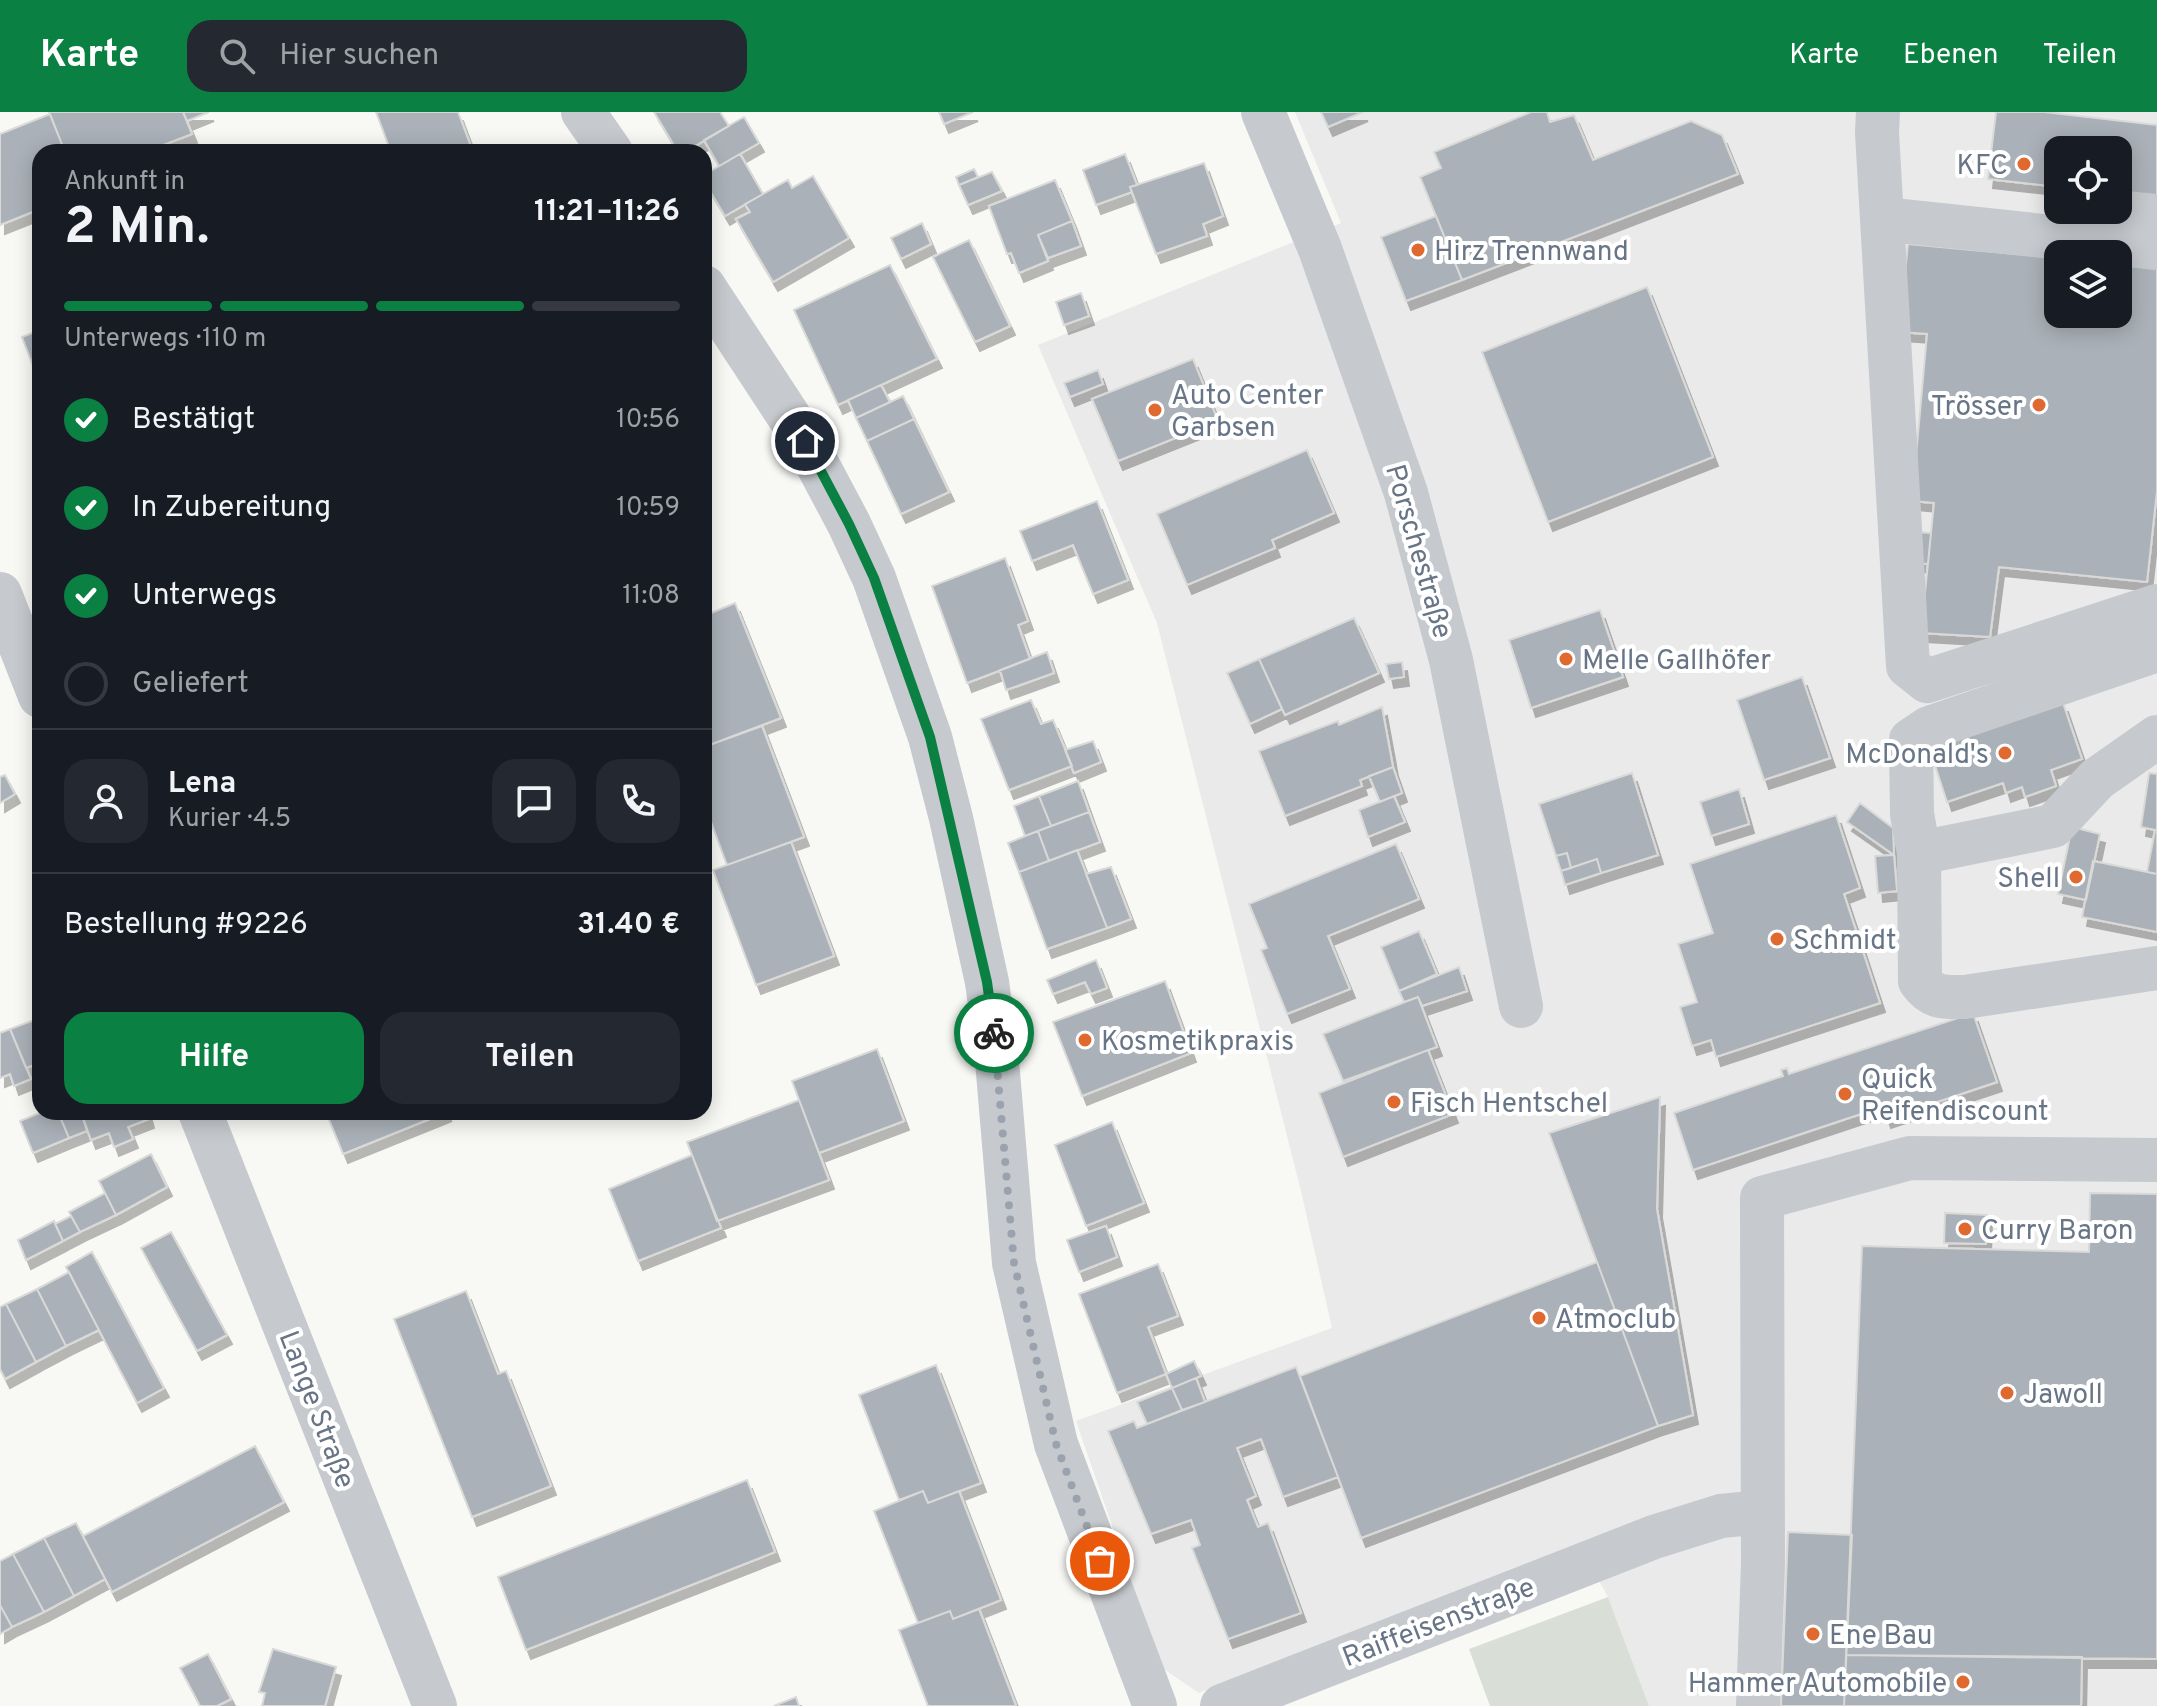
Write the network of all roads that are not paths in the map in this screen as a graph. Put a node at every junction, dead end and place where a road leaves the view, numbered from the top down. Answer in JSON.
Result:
{"nodes":[{"id":1,"x":583,"y":112,"type":"edge"},
{"id":2,"x":1263,"y":112,"type":"edge"},
{"id":3,"x":1878,"y":112,"type":"edge"},
{"id":4,"x":605,"y":144,"type":"edge"},
{"id":5,"x":1880,"y":173,"type":"junction"},
{"id":6,"x":2044,"y":206,"type":"edge"},
{"id":7,"x":2132,"y":214,"type":"edge"},
{"id":8,"x":2157,"y":216,"type":"edge"},
{"id":9,"x":1883,"y":219,"type":"junction"},
{"id":10,"x":2157,"y":248,"type":"edge"},
{"id":11,"x":712,"y":299,"type":"edge"},
{"id":12,"x":0,"y":594,"type":"edge"},
{"id":13,"x":2157,"y":606,"type":"edge"},
{"id":14,"x":2157,"y":650,"type":"edge"},
{"id":15,"x":32,"y":676,"type":"edge"},
{"id":16,"x":2157,"y":737,"type":"edge"},
{"id":17,"x":1919,"y":853,"type":"junction"},
{"id":18,"x":2157,"y":968,"type":"edge"},
{"id":19,"x":1521,"y":1006,"type":"dead end"},
{"id":20,"x":203,"y":1120,"type":"edge"},
{"id":21,"x":2157,"y":1160,"type":"edge"},
{"id":22,"x":1762,"y":1512,"type":"junction"},
{"id":23,"x":435,"y":1706,"type":"edge"},
{"id":24,"x":1155,"y":1706,"type":"edge"},
{"id":25,"x":1222,"y":1706,"type":"edge"},
{"id":26,"x":1758,"y":1706,"type":"edge"}],
"edges":[{"from":1,"to":4,"type":"street"},
{"from":2,"to":19,"type":"street","name":"Porschestraße"},
{"from":3,"to":5,"type":"street"},
{"from":5,"to":6,"type":"street"},
{"from":5,"to":9,"type":"street"},
{"from":7,"to":8,"type":"street"},
{"from":9,"to":10,"type":"street"},
{"from":9,"to":13,"type":"street"},
{"from":11,"to":24,"type":"street"},
{"from":12,"to":15,"type":"street"},
{"from":14,"to":17,"type":"street"},
{"from":16,"to":17,"type":"street"},
{"from":17,"to":18,"type":"street"},
{"from":20,"to":23,"type":"street","name":"Lange Straße"},
{"from":21,"to":22,"type":"street"},
{"from":22,"to":25,"type":"street","name":"Raiffeisenstraße"},
{"from":22,"to":26,"type":"street"}]}
